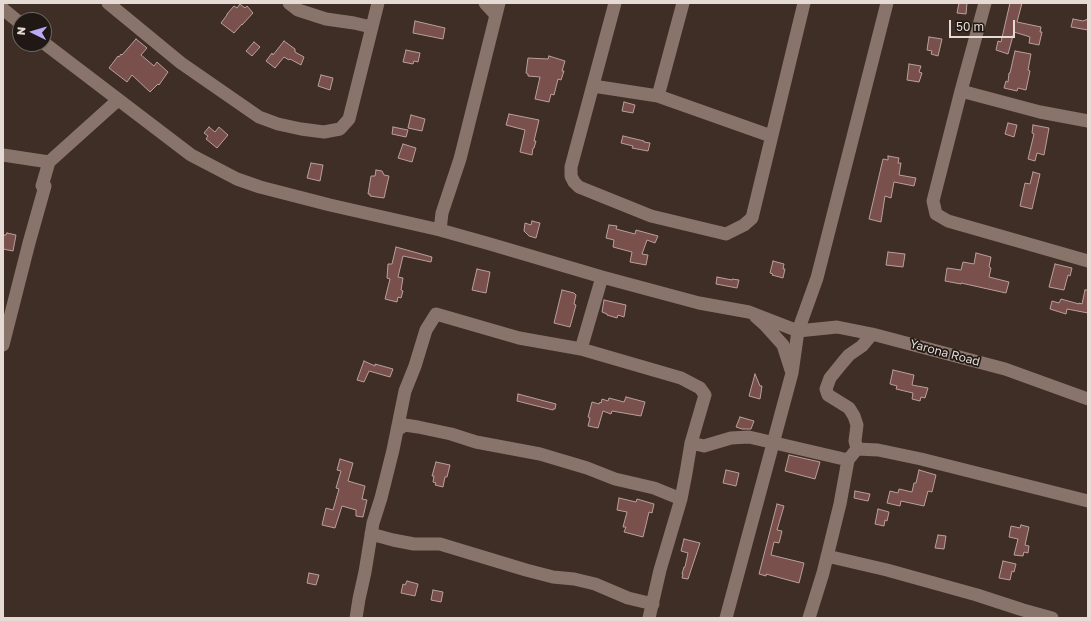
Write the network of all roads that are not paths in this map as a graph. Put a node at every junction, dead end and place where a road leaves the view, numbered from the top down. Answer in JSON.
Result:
{"nodes":[{"id":1,"x":108,"y":3,"type":"edge"},
{"id":2,"x":289,"y":3,"type":"edge"},
{"id":3,"x":378,"y":3,"type":"edge"},
{"id":4,"x":485,"y":3,"type":"edge"},
{"id":5,"x":615,"y":3,"type":"edge"},
{"id":6,"x":683,"y":3,"type":"edge"},
{"id":7,"x":804,"y":3,"type":"edge"},
{"id":8,"x":887,"y":3,"type":"edge"},
{"id":9,"x":986,"y":3,"type":"edge"},
{"id":10,"x":3,"y":9,"type":"edge"},
{"id":11,"x":497,"y":9,"type":"edge"},
{"id":12,"x":12,"y":16,"type":"edge"},
{"id":13,"x":371,"y":27,"type":"junction"},
{"id":14,"x":52,"y":49,"type":"edge"},
{"id":15,"x":593,"y":86,"type":"junction"},
{"id":16,"x":961,"y":91,"type":"junction"},
{"id":17,"x":658,"y":96,"type":"junction"},
{"id":18,"x":118,"y":100,"type":"junction"},
{"id":19,"x":1088,"y":121,"type":"edge"},
{"id":20,"x":771,"y":136,"type":"junction"},
{"id":21,"x":3,"y":155,"type":"edge"},
{"id":22,"x":49,"y":162,"type":"junction"},
{"id":23,"x":440,"y":230,"type":"junction"},
{"id":24,"x":1088,"y":261,"type":"edge"},
{"id":25,"x":602,"y":277,"type":"junction"},
{"id":26,"x":749,"y":312,"type":"junction"},
{"id":27,"x":798,"y":331,"type":"junction"},
{"id":28,"x":872,"y":334,"type":"junction"},
{"id":29,"x":3,"y":345,"type":"edge"},
{"id":30,"x":581,"y":350,"type":"junction"},
{"id":31,"x":792,"y":373,"type":"junction"},
{"id":32,"x":1088,"y":399,"type":"edge"},
{"id":33,"x":397,"y":430,"type":"junction"},
{"id":34,"x":691,"y":443,"type":"junction"},
{"id":35,"x":772,"y":443,"type":"junction"},
{"id":36,"x":857,"y":449,"type":"junction"},
{"id":37,"x":848,"y":460,"type":"junction"},
{"id":38,"x":681,"y":499,"type":"junction"},
{"id":39,"x":1088,"y":501,"type":"edge"},
{"id":40,"x":371,"y":534,"type":"junction"},
{"id":41,"x":827,"y":556,"type":"junction"},
{"id":42,"x":652,"y":604,"type":"junction"},
{"id":43,"x":356,"y":618,"type":"edge"},
{"id":44,"x":649,"y":618,"type":"edge"},
{"id":45,"x":726,"y":618,"type":"edge"},
{"id":46,"x":809,"y":618,"type":"edge"},
{"id":47,"x":1052,"y":618,"type":"edge"}],
"edges":[{"from":1,"to":13,"type":"street"},
{"from":2,"to":13,"type":"street"},
{"from":3,"to":13,"type":"street"},
{"from":4,"to":11,"type":"street"},
{"from":5,"to":15,"type":"street"},
{"from":6,"to":17,"type":"street"},
{"from":7,"to":20,"type":"street"},
{"from":8,"to":27,"type":"street"},
{"from":9,"to":16,"type":"street"},
{"from":10,"to":12,"type":"street"},
{"from":11,"to":23,"type":"street"},
{"from":14,"to":18,"type":"street"},
{"from":15,"to":17,"type":"street"},
{"from":15,"to":20,"type":"street"},
{"from":16,"to":19,"type":"street"},
{"from":16,"to":24,"type":"street"},
{"from":17,"to":20,"type":"street"},
{"from":18,"to":22,"type":"street"},
{"from":18,"to":23,"type":"street"},
{"from":21,"to":22,"type":"street"},
{"from":22,"to":29,"type":"street"},
{"from":23,"to":25,"type":"street"},
{"from":25,"to":26,"type":"street"},
{"from":25,"to":30,"type":"street"},
{"from":26,"to":27,"type":"street"},
{"from":26,"to":31,"type":"street"},
{"from":27,"to":28,"type":"street","name":"Yarona Road"},
{"from":27,"to":31,"type":"street"},
{"from":28,"to":32,"type":"street","name":"Yarona Road"},
{"from":28,"to":36,"type":"street"},
{"from":30,"to":33,"type":"street"},
{"from":30,"to":34,"type":"street"},
{"from":31,"to":35,"type":"street"},
{"from":33,"to":38,"type":"street"},
{"from":33,"to":40,"type":"street"},
{"from":34,"to":35,"type":"street"},
{"from":34,"to":38,"type":"street"},
{"from":35,"to":37,"type":"street"},
{"from":35,"to":45,"type":"street"},
{"from":36,"to":37,"type":"street"},
{"from":36,"to":39,"type":"street"},
{"from":37,"to":41,"type":"street"},
{"from":38,"to":42,"type":"street"},
{"from":40,"to":42,"type":"street"},
{"from":40,"to":43,"type":"street"},
{"from":41,"to":46,"type":"street"},
{"from":41,"to":47,"type":"street"},
{"from":42,"to":44,"type":"street"}]}
